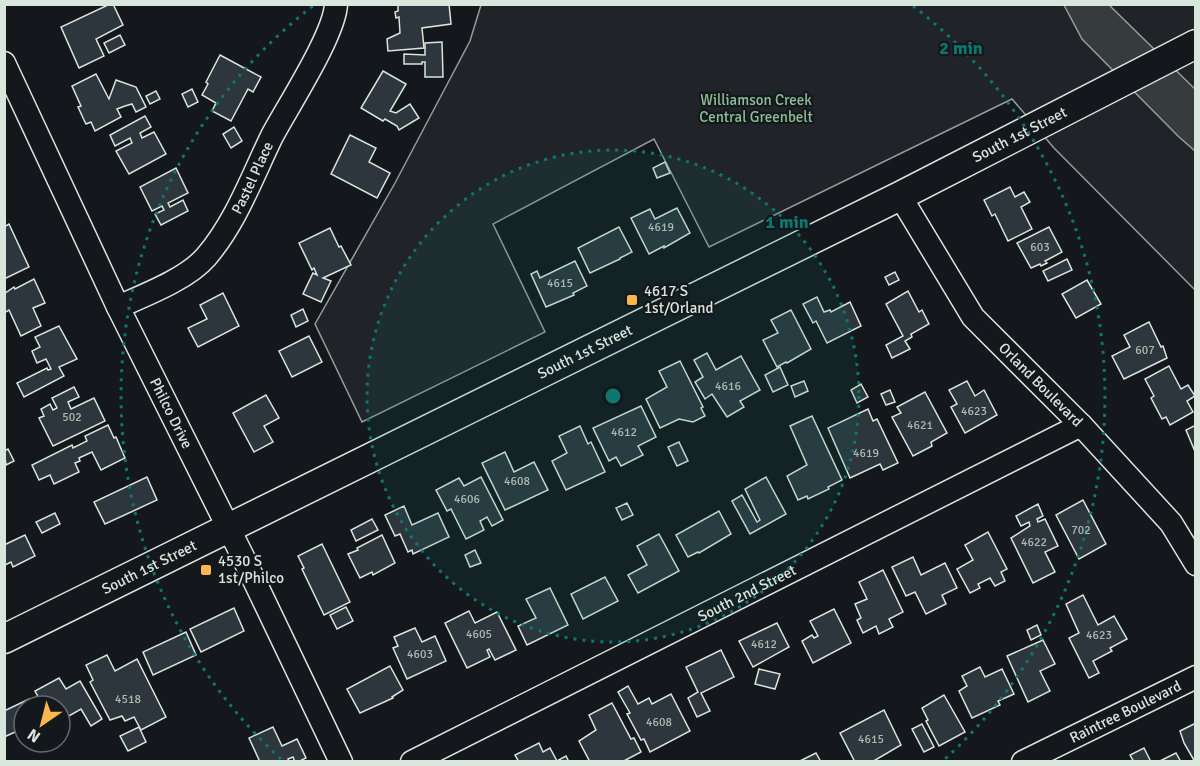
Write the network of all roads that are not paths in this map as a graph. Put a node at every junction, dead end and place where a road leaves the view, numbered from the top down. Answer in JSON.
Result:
{"nodes":[{"id":1,"x":336,"y":4,"type":"edge"},
{"id":2,"x":1196,"y":44,"type":"edge"},
{"id":3,"x":4,"y":63,"type":"edge"},
{"id":4,"x":900,"y":196,"type":"junction"},
{"id":5,"x":118,"y":307,"type":"junction"},
{"id":6,"x":1081,"y":425,"type":"junction"},
{"id":7,"x":228,"y":529,"type":"junction"},
{"id":8,"x":1196,"y":564,"type":"edge"},
{"id":9,"x":4,"y":639,"type":"edge"},
{"id":10,"x":1196,"y":677,"type":"edge"},
{"id":11,"x":341,"y":762,"type":"edge"},
{"id":12,"x":412,"y":762,"type":"edge"},
{"id":13,"x":1023,"y":762,"type":"edge"}],
"edges":[{"from":1,"to":5,"type":"street","name":"Pastel Place"},
{"from":2,"to":4,"type":"main road","name":"South 1st Street"},
{"from":3,"to":5,"type":"street","name":"Philco Drive"},
{"from":4,"to":6,"type":"street","name":"Orland Boulevard"},
{"from":4,"to":7,"type":"main road","name":"South 1st Street"},
{"from":5,"to":7,"type":"street","name":"Philco Drive"},
{"from":6,"to":8,"type":"street","name":"Orland Boulevard"},
{"from":6,"to":12,"type":"street","name":"South 2nd Street"},
{"from":7,"to":9,"type":"main road","name":"South 1st Street"},
{"from":7,"to":11,"type":"street","name":"Philco Drive"},
{"from":10,"to":13,"type":"street","name":"Raintree Boulevard"}]}
